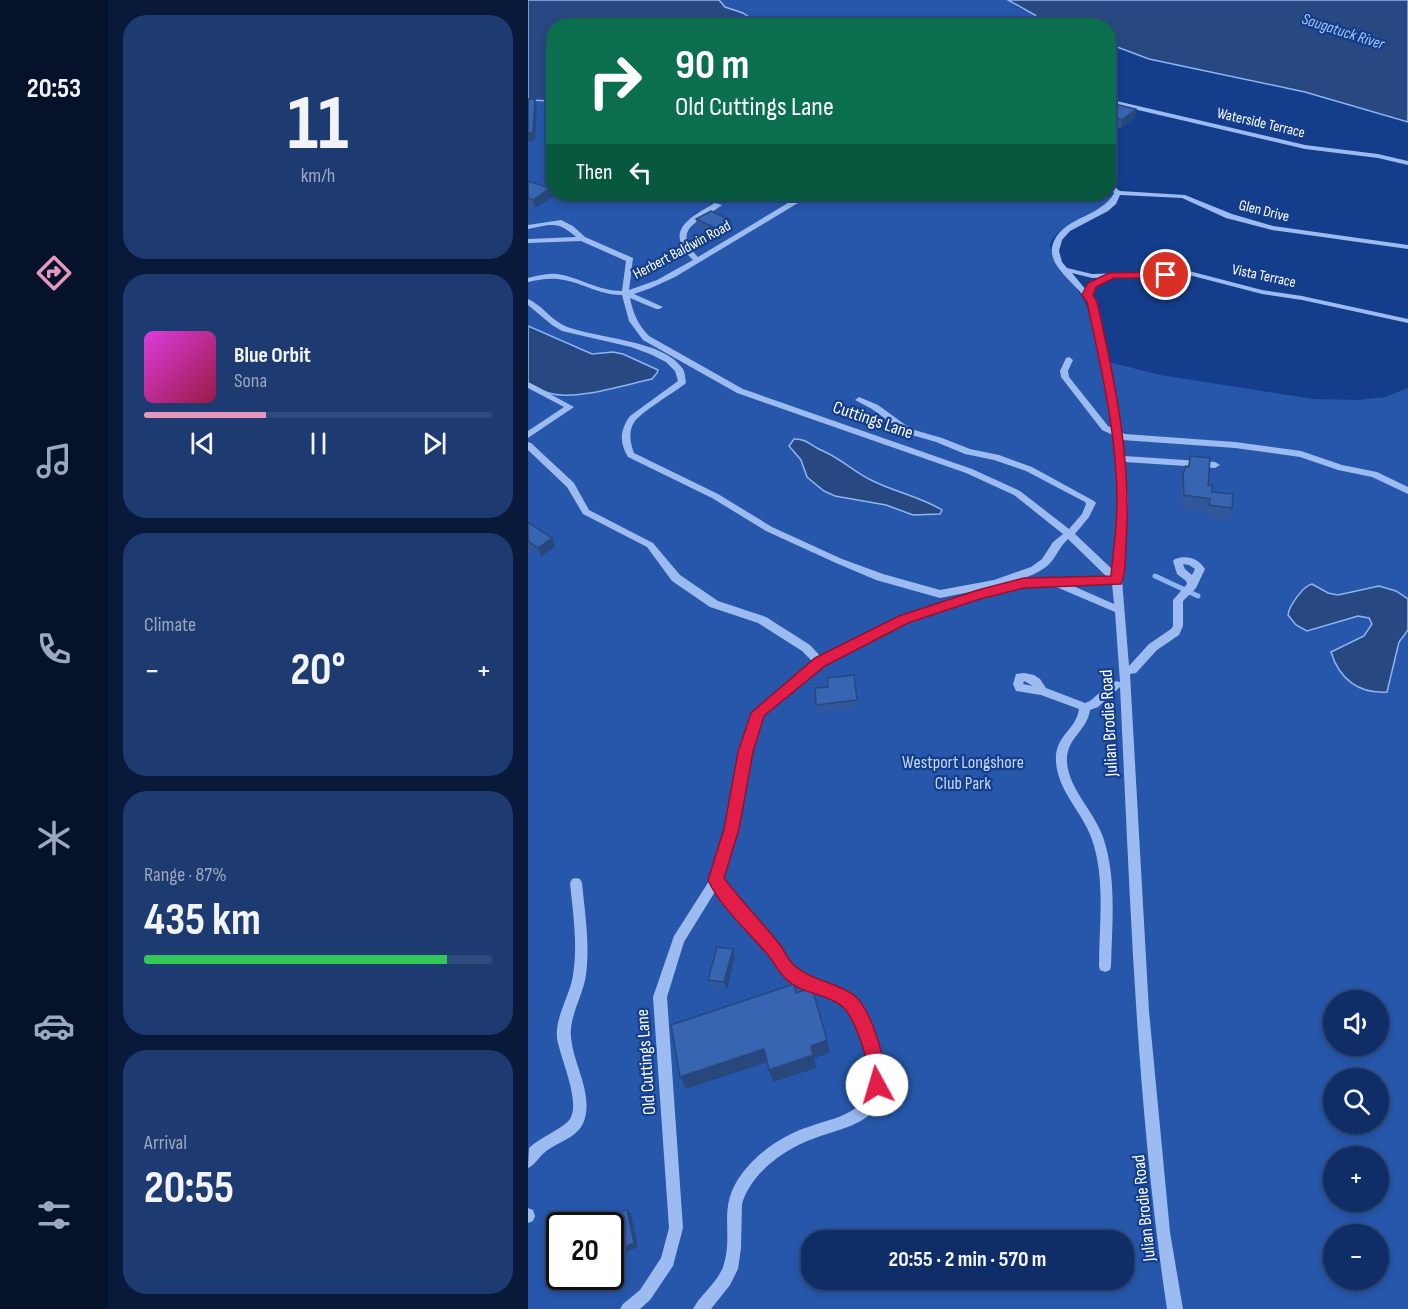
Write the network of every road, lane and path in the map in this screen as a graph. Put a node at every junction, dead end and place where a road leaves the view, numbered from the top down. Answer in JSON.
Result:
{"nodes":[{"id":1,"x":1116,"y":102,"type":"edge"},
{"id":2,"x":1408,"y":163,"type":"edge"},
{"id":3,"x":1118,"y":193,"type":"joint"},
{"id":4,"x":1116,"y":197,"type":"edge"},
{"id":5,"x":795,"y":201,"type":"edge"},
{"id":6,"x":1114,"y":201,"type":"edge"},
{"id":7,"x":718,"y":205,"type":"dead end"},
{"id":8,"x":528,"y":227,"type":"edge"},
{"id":9,"x":582,"y":239,"type":"junction"},
{"id":10,"x":528,"y":241,"type":"edge"},
{"id":11,"x":1408,"y":247,"type":"edge"},
{"id":12,"x":697,"y":260,"type":"junction"},
{"id":13,"x":1067,"y":270,"type":"junction"},
{"id":14,"x":1113,"y":275,"type":"junction"},
{"id":15,"x":528,"y":280,"type":"edge"},
{"id":16,"x":625,"y":293,"type":"junction"},
{"id":17,"x":1088,"y":295,"type":"junction"},
{"id":18,"x":528,"y":301,"type":"edge"},
{"id":19,"x":659,"y":307,"type":"dead end"},
{"id":20,"x":1408,"y":321,"type":"edge"},
{"id":21,"x":1069,"y":360,"type":"dead end"},
{"id":22,"x":528,"y":385,"type":"edge"},
{"id":23,"x":859,"y":400,"type":"dead end"},
{"id":24,"x":1117,"y":434,"type":"junction"},
{"id":25,"x":528,"y":435,"type":"edge"},
{"id":26,"x":528,"y":445,"type":"edge"},
{"id":27,"x":1120,"y":459,"type":"junction"},
{"id":28,"x":1215,"y":465,"type":"dead end"},
{"id":29,"x":1408,"y":491,"type":"edge"},
{"id":30,"x":1069,"y":535,"type":"junction"},
{"id":31,"x":1117,"y":580,"type":"junction"},
{"id":32,"x":1053,"y":581,"type":"junction"},
{"id":33,"x":1192,"y":585,"type":"dead end"},
{"id":34,"x":1119,"y":610,"type":"junction"},
{"id":35,"x":820,"y":662,"type":"junction"},
{"id":36,"x":1132,"y":670,"type":"dead end"},
{"id":37,"x":1116,"y":685,"type":"dead end"},
{"id":38,"x":1042,"y":691,"type":"dead end"},
{"id":39,"x":1085,"y":708,"type":"junction"},
{"id":40,"x":716,"y":880,"type":"junction"},
{"id":41,"x":576,"y":883,"type":"dead end"},
{"id":42,"x":1105,"y":966,"type":"dead end"},
{"id":43,"x":528,"y":1161,"type":"edge"},
{"id":44,"x":628,"y":1309,"type":"edge"},
{"id":45,"x":701,"y":1309,"type":"edge"},
{"id":46,"x":1175,"y":1309,"type":"edge"}],
"edges":[{"from":1,"to":2,"type":"street","name":"Waterside Terrace"},
{"from":3,"to":4,"type":"street","name":"Julian Brodie Road"},
{"from":3,"to":11,"type":"street","name":"Glen Drive"},
{"from":5,"to":12,"type":"street","name":"Herbert Baldwin Road"},
{"from":6,"to":13,"type":"street","name":"Julian Brodie Road"},
{"from":7,"to":12,"type":"street"},
{"from":8,"to":9,"type":"street"},
{"from":9,"to":10,"type":"street"},
{"from":9,"to":16,"type":"street"},
{"from":12,"to":16,"type":"street","name":"Herbert Baldwin Road"},
{"from":13,"to":14,"type":"street","name":"Vista Terrace"},
{"from":13,"to":17,"type":"street","name":"Julian Brodie Road"},
{"from":14,"to":17,"type":"street"},
{"from":14,"to":20,"type":"street","name":"Vista Terrace"},
{"from":15,"to":16,"type":"street","name":"Herbert Baldwin Road"},
{"from":16,"to":19,"type":"street"},
{"from":16,"to":30,"type":"street","name":"Cuttings Lane"},
{"from":17,"to":24,"type":"street","name":"Julian Brodie Road"},
{"from":18,"to":30,"type":"street"},
{"from":21,"to":24,"type":"street"},
{"from":22,"to":25,"type":"street"},
{"from":23,"to":30,"type":"street"},
{"from":24,"to":27,"type":"street","name":"Julian Brodie Road"},
{"from":24,"to":29,"type":"street"},
{"from":26,"to":35,"type":"street"},
{"from":27,"to":28,"type":"street"},
{"from":27,"to":31,"type":"street","name":"Julian Brodie Road"},
{"from":30,"to":31,"type":"street","name":"Cuttings Lane"},
{"from":31,"to":32,"type":"street","name":"Old Cuttings Lane"},
{"from":31,"to":34,"type":"street","name":"Julian Brodie Road"},
{"from":32,"to":34,"type":"street","name":"Old Cuttings Lane"},
{"from":32,"to":35,"type":"street","name":"Old Cuttings Lane"},
{"from":33,"to":36,"type":"street"},
{"from":34,"to":46,"type":"street","name":"Julian Brodie Road"},
{"from":35,"to":40,"type":"street","name":"Old Cuttings Lane"},
{"from":37,"to":39,"type":"street"},
{"from":38,"to":39,"type":"street"},
{"from":39,"to":42,"type":"street"},
{"from":40,"to":44,"type":"street","name":"Old Cuttings Lane"},
{"from":40,"to":45,"type":"street"},
{"from":41,"to":43,"type":"street"}]}
